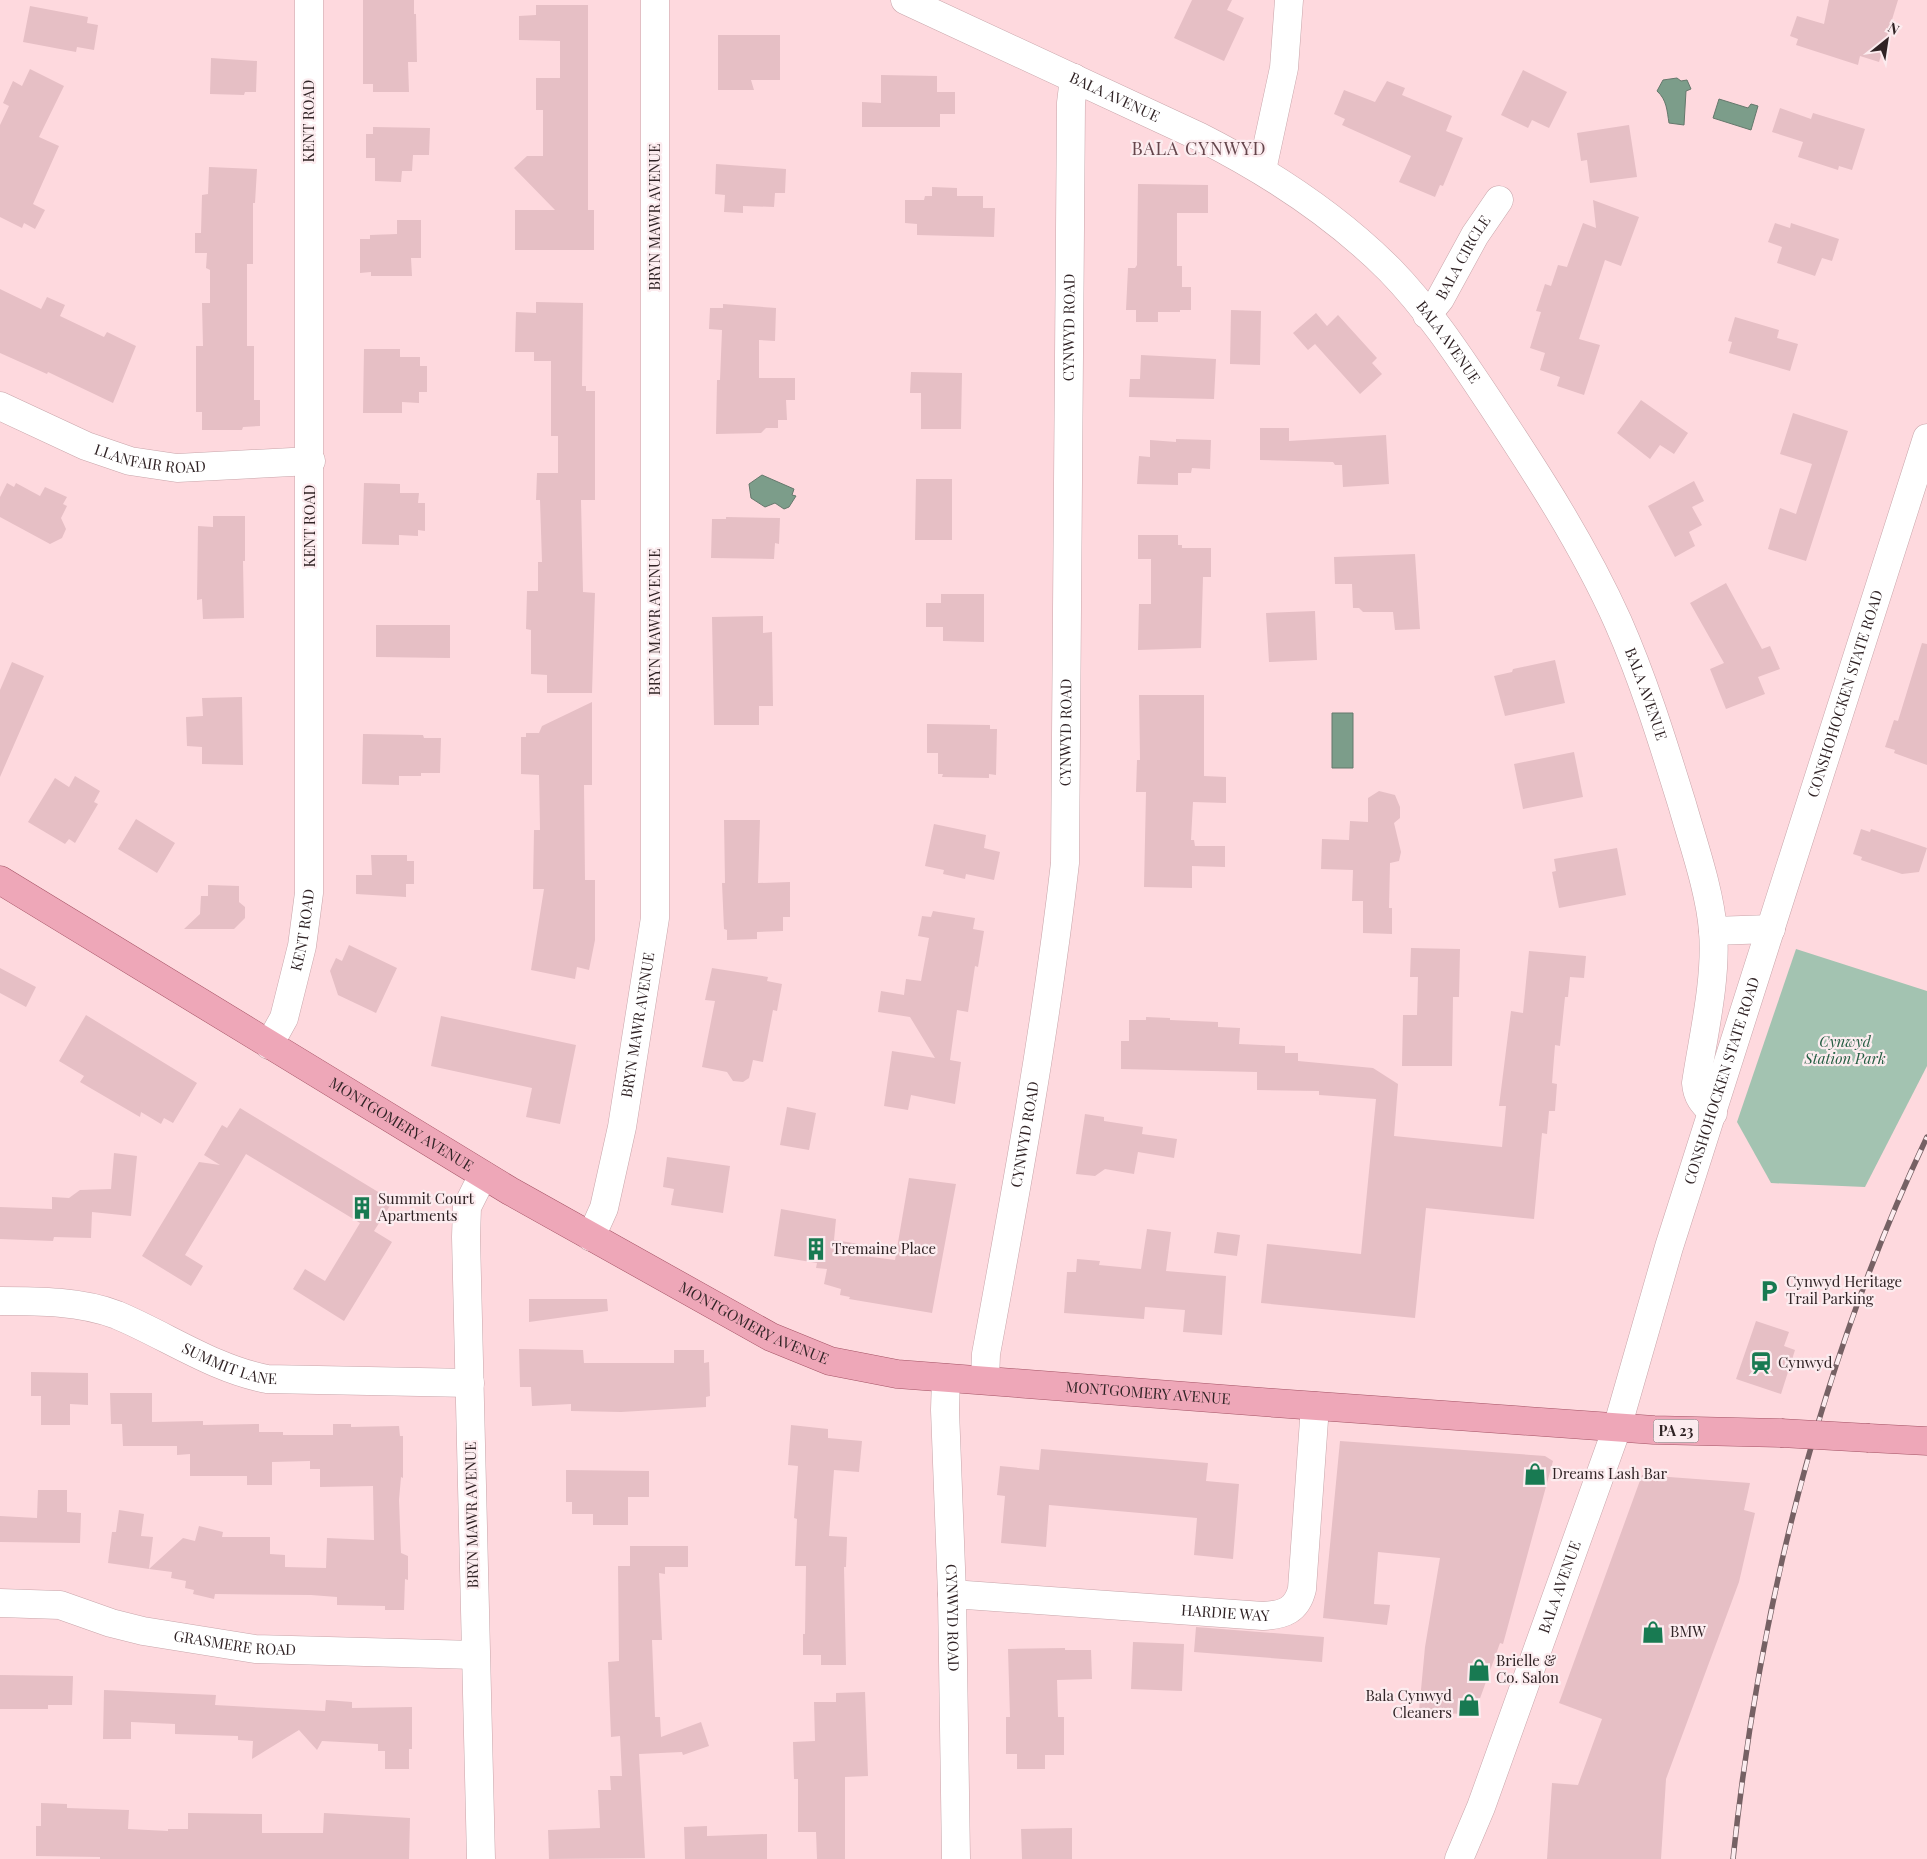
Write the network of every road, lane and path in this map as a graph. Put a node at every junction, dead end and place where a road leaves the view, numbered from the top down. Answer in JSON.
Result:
{"nodes":[{"id":1,"x":309,"y":0,"type":"edge"},
{"id":2,"x":656,"y":0,"type":"edge"},
{"id":3,"x":905,"y":0,"type":"edge"},
{"id":4,"x":1289,"y":0,"type":"edge"},
{"id":5,"x":1074,"y":78,"type":"junction"},
{"id":6,"x":1262,"y":170,"type":"junction"},
{"id":7,"x":1499,"y":200,"type":"dead end"},
{"id":8,"x":1427,"y":315,"type":"junction"},
{"id":9,"x":0,"y":406,"type":"edge"},
{"id":10,"x":1927,"y":438,"type":"edge"},
{"id":11,"x":311,"y":461,"type":"junction"},
{"id":12,"x":0,"y":880,"type":"edge"},
{"id":13,"x":1771,"y":929,"type":"junction"},
{"id":14,"x":1713,"y":931,"type":"junction"},
{"id":15,"x":269,"y":1045,"type":"junction"},
{"id":16,"x":1713,"y":1113,"type":"junction"},
{"id":17,"x":483,"y":1174,"type":"junction"},
{"id":18,"x":592,"y":1236,"type":"junction"},
{"id":19,"x":0,"y":1301,"type":"edge"},
{"id":20,"x":946,"y":1378,"type":"junction"},
{"id":21,"x":985,"y":1380,"type":"junction"},
{"id":22,"x":470,"y":1383,"type":"junction"},
{"id":23,"x":1315,"y":1406,"type":"junction"},
{"id":24,"x":1617,"y":1428,"type":"junction"},
{"id":25,"x":1927,"y":1441,"type":"edge"},
{"id":26,"x":952,"y":1594,"type":"junction"},
{"id":27,"x":0,"y":1603,"type":"edge"},
{"id":28,"x":474,"y":1655,"type":"junction"},
{"id":29,"x":481,"y":1859,"type":"edge"},
{"id":30,"x":956,"y":1859,"type":"edge"},
{"id":31,"x":1459,"y":1859,"type":"edge"}],
"edges":[{"from":1,"to":11,"type":"street","name":"KENT ROAD"},
{"from":2,"to":18,"type":"street","name":"BRYN MAWR AVENUE"},
{"from":3,"to":5,"type":"street","name":"BALA AVENUE"},
{"from":4,"to":6,"type":"street"},
{"from":5,"to":6,"type":"street","name":"BALA AVENUE"},
{"from":5,"to":21,"type":"street","name":"CYNWYD ROAD"},
{"from":6,"to":8,"type":"street","name":"BALA AVENUE"},
{"from":7,"to":8,"type":"street","name":"BALA CIRCLE"},
{"from":8,"to":14,"type":"street","name":"BALA AVENUE"},
{"from":9,"to":11,"type":"street","name":"LLANFAIR ROAD"},
{"from":10,"to":13,"type":"street","name":"CONSHOHOCKEN STATE ROAD"},
{"from":11,"to":15,"type":"street","name":"KENT ROAD"},
{"from":12,"to":15,"type":"main road","name":"MONTGOMERY AVENUE"},
{"from":13,"to":14,"type":"street"},
{"from":13,"to":16,"type":"street","name":"CONSHOHOCKEN STATE ROAD"},
{"from":14,"to":16,"type":"street","name":"BALA AVENUE"},
{"from":15,"to":17,"type":"main road","name":"MONTGOMERY AVENUE"},
{"from":16,"to":24,"type":"street","name":"CONSHOHOCKEN STATE ROAD"},
{"from":17,"to":18,"type":"main road","name":"MONTGOMERY AVENUE"},
{"from":17,"to":22,"type":"street","name":"BRYN MAWR AVENUE"},
{"from":18,"to":20,"type":"main road","name":"MONTGOMERY AVENUE"},
{"from":19,"to":22,"type":"street","name":"SUMMIT LANE"},
{"from":20,"to":21,"type":"main road","name":"MONTGOMERY AVENUE"},
{"from":20,"to":26,"type":"street","name":"CYNWYD ROAD"},
{"from":21,"to":23,"type":"main road","name":"MONTGOMERY AVENUE"},
{"from":22,"to":28,"type":"street","name":"BRYN MAWR AVENUE"},
{"from":23,"to":24,"type":"main road","name":"MONTGOMERY AVENUE"},
{"from":23,"to":26,"type":"street","name":"HARDIE WAY"},
{"from":24,"to":25,"type":"main road","number":"PA 23","bridge":true},
{"from":24,"to":31,"type":"street","name":"BALA AVENUE"},
{"from":26,"to":30,"type":"street","name":"CYNWYD ROAD"},
{"from":27,"to":28,"type":"street","name":"GRASMERE ROAD"},
{"from":28,"to":29,"type":"street","name":"BRYN MAWR AVENUE"}]}
